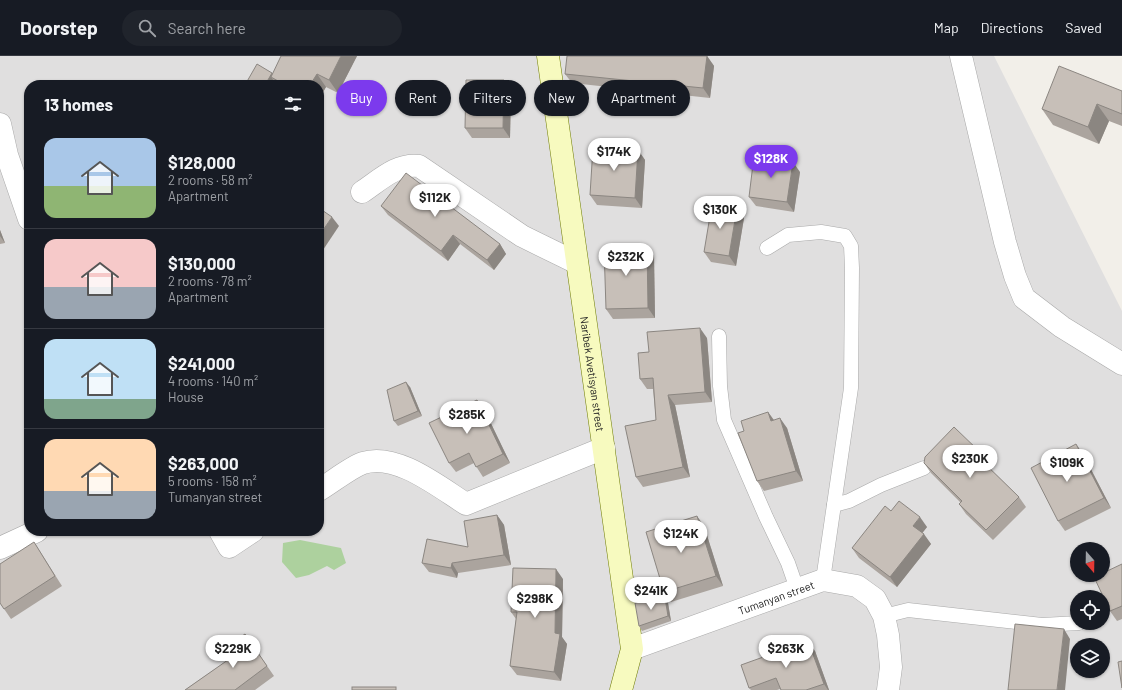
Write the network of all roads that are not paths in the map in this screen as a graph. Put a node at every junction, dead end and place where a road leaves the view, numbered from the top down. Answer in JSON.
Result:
{"nodes":[{"id":1,"x":548,"y":56,"type":"edge"},
{"id":2,"x":961,"y":56,"type":"edge"},
{"id":3,"x":0,"y":124,"type":"edge"},
{"id":4,"x":362,"y":192,"type":"dead end"},
{"id":5,"x":24,"y":204,"type":"edge"},
{"id":6,"x":767,"y":248,"type":"dead end"},
{"id":7,"x":577,"y":263,"type":"junction"},
{"id":8,"x":719,"y":336,"type":"dead end"},
{"id":9,"x":1122,"y":364,"type":"edge"},
{"id":10,"x":604,"y":448,"type":"junction"},
{"id":11,"x":924,"y":468,"type":"edge"},
{"id":12,"x":324,"y":487,"type":"edge"},
{"id":13,"x":834,"y":505,"type":"junction"},
{"id":14,"x":26,"y":536,"type":"edge"},
{"id":15,"x":223,"y":536,"type":"edge"},
{"id":16,"x":245,"y":536,"type":"edge"},
{"id":17,"x":0,"y":548,"type":"edge"},
{"id":18,"x":823,"y":580,"type":"junction"},
{"id":19,"x":797,"y":589,"type":"junction"},
{"id":20,"x":884,"y":616,"type":"junction"},
{"id":21,"x":1070,"y":623,"type":"edge"},
{"id":22,"x":632,"y":649,"type":"junction"},
{"id":23,"x":620,"y":690,"type":"edge"},
{"id":24,"x":888,"y":690,"type":"edge"}],
"edges":[{"from":1,"to":7,"type":"street","name":"Naribek Avetisyan street"},
{"from":2,"to":9,"type":"street"},
{"from":3,"to":5,"type":"street"},
{"from":4,"to":7,"type":"street"},
{"from":6,"to":13,"type":"lane"},
{"from":7,"to":10,"type":"street","name":"Naribek Avetisyan street"},
{"from":8,"to":19,"type":"lane"},
{"from":10,"to":12,"type":"street"},
{"from":10,"to":22,"type":"street","name":"Naribek Avetisyan street"},
{"from":11,"to":13,"type":"lane"},
{"from":13,"to":18,"type":"lane"},
{"from":14,"to":17,"type":"street"},
{"from":15,"to":16,"type":"street"},
{"from":18,"to":19,"type":"street","name":"Tumanyan street"},
{"from":18,"to":20,"type":"street","name":"Tumanyan street"},
{"from":19,"to":22,"type":"street","name":"Tumanyan street"},
{"from":20,"to":21,"type":"lane"},
{"from":20,"to":24,"type":"street","name":"Tumanyan street"},
{"from":22,"to":23,"type":"street","name":"Naribek Avetisyan street"}]}
